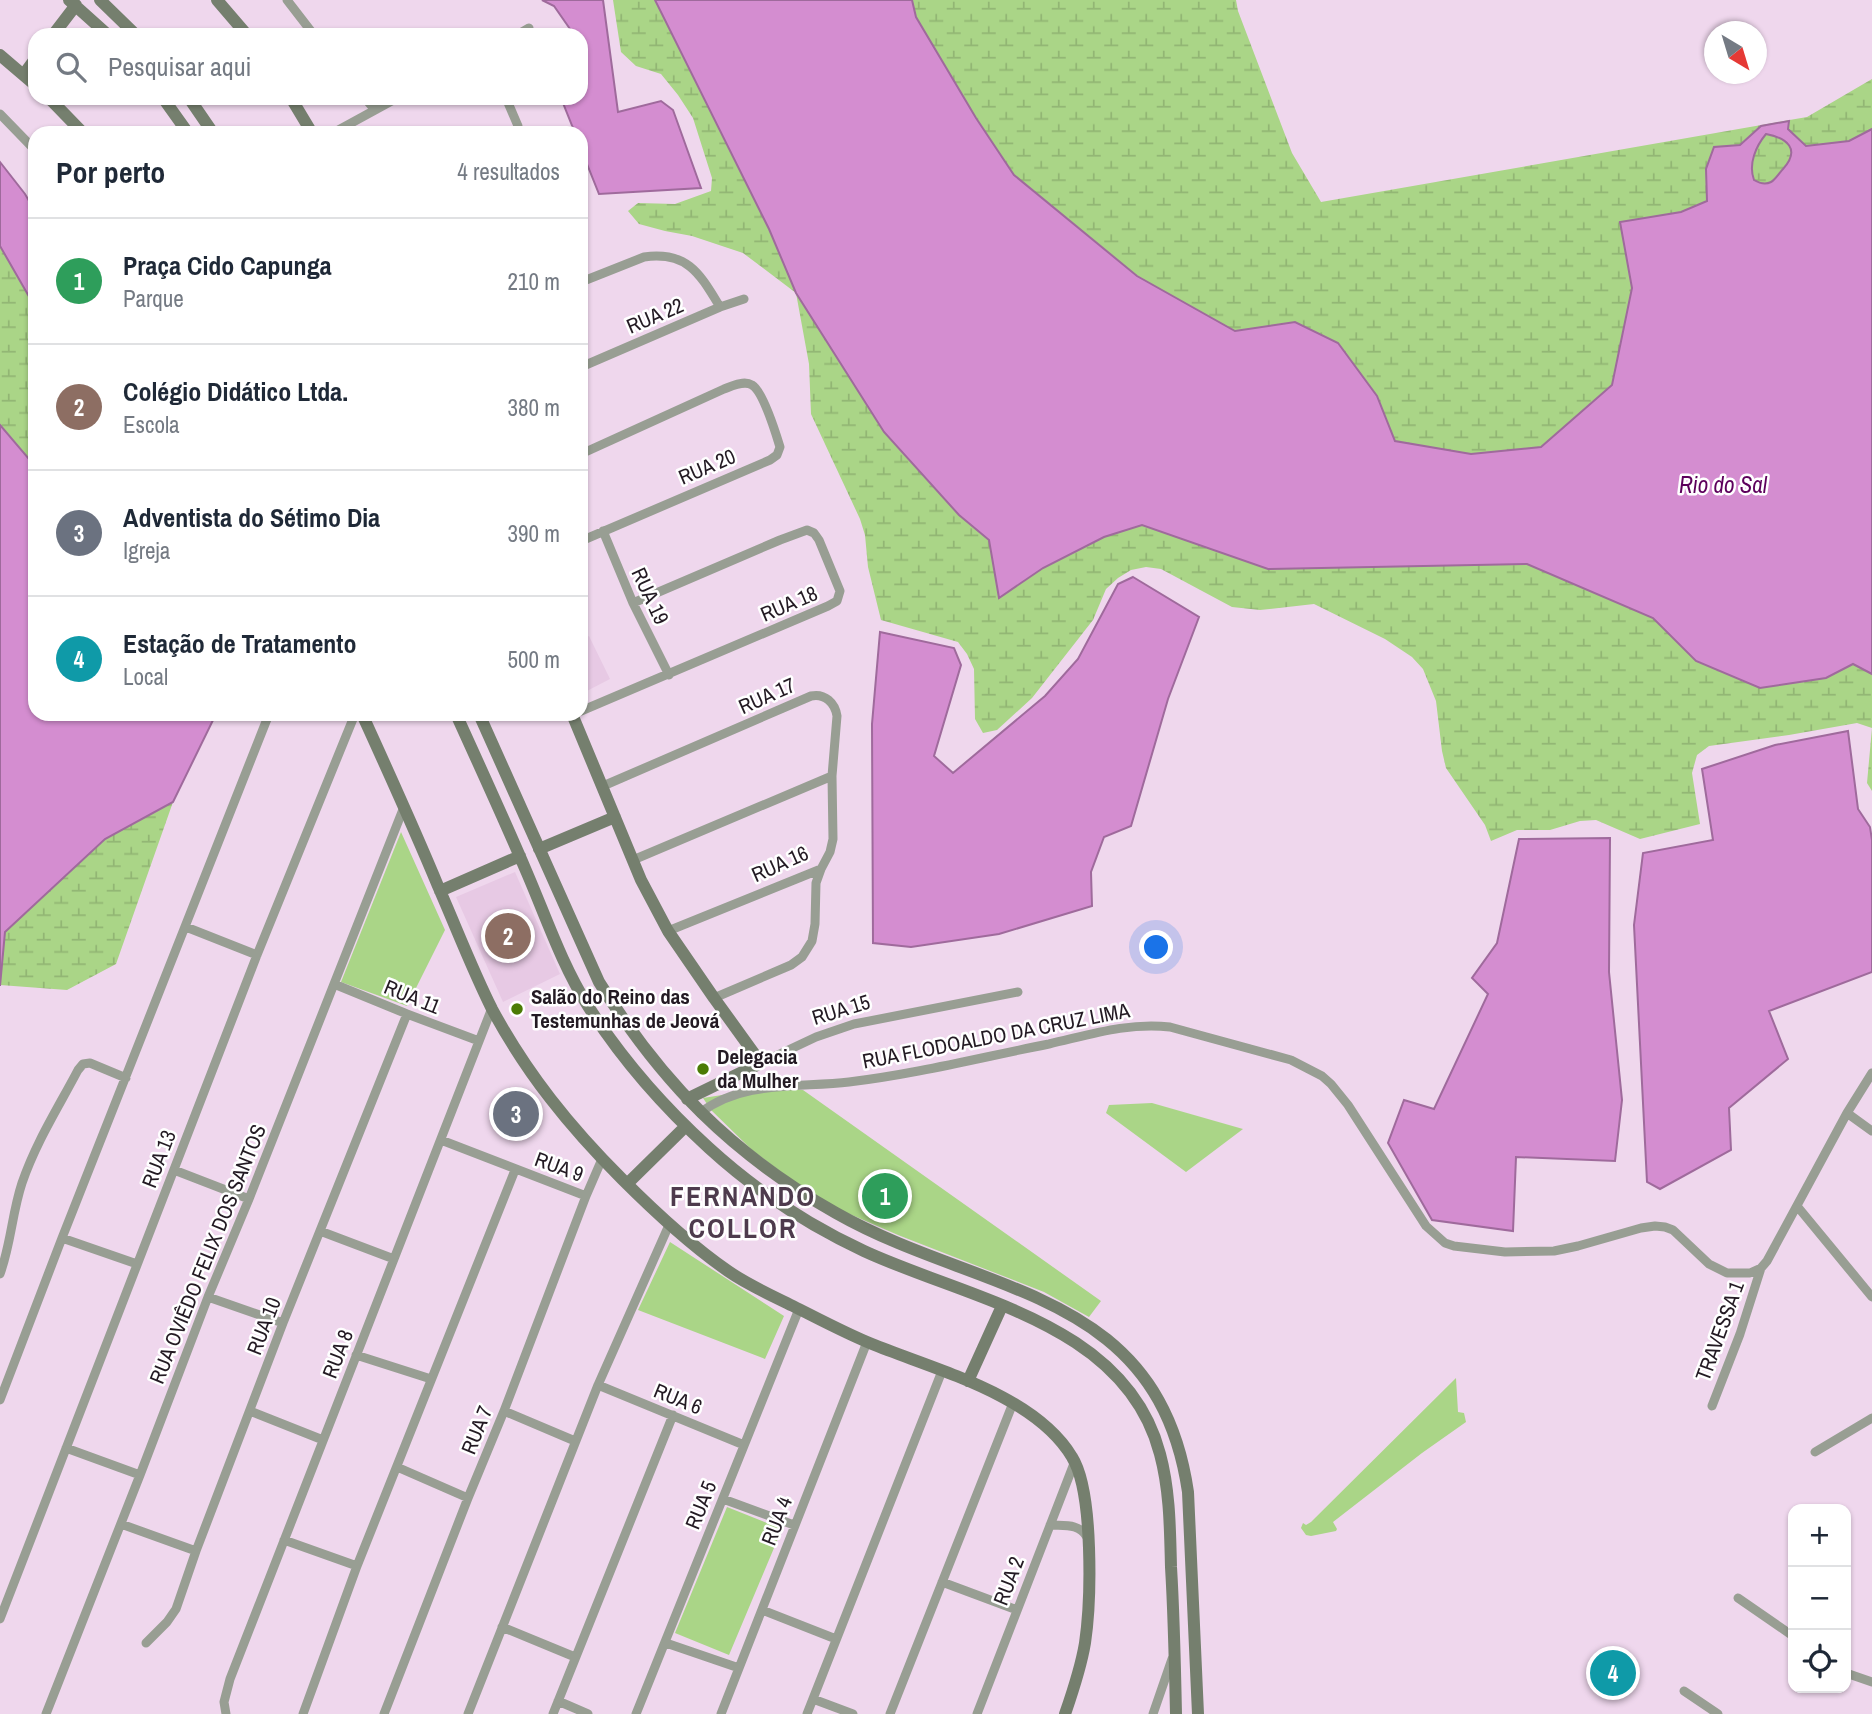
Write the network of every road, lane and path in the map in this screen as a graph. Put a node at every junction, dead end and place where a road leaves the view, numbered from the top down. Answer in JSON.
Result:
{"nodes":[{"id":1,"x":100,"y":0,"type":"edge"},
{"id":2,"x":217,"y":0,"type":"edge"},
{"id":3,"x":287,"y":0,"type":"edge"},
{"id":4,"x":72,"y":3,"type":"edge"},
{"id":5,"x":57,"y":28,"type":"edge"},
{"id":6,"x":100,"y":28,"type":"edge"},
{"id":7,"x":129,"y":28,"type":"edge"},
{"id":8,"x":241,"y":28,"type":"edge"},
{"id":9,"x":309,"y":28,"type":"edge"},
{"id":10,"x":0,"y":55,"type":"edge"},
{"id":11,"x":28,"y":69,"type":"edge"},
{"id":12,"x":24,"y":74,"type":"junction"},
{"id":13,"x":28,"y":78,"type":"edge"},
{"id":14,"x":56,"y":105,"type":"edge"},
{"id":15,"x":168,"y":105,"type":"edge"},
{"id":16,"x":194,"y":105,"type":"edge"},
{"id":17,"x":295,"y":105,"type":"edge"},
{"id":18,"x":371,"y":105,"type":"edge"},
{"id":19,"x":384,"y":105,"type":"edge"},
{"id":20,"x":509,"y":105,"type":"edge"},
{"id":21,"x":375,"y":110,"type":"junction"},
{"id":22,"x":0,"y":114,"type":"edge"},
{"id":23,"x":76,"y":126,"type":"edge"},
{"id":24,"x":183,"y":126,"type":"edge"},
{"id":25,"x":208,"y":126,"type":"edge"},
{"id":26,"x":308,"y":126,"type":"edge"},
{"id":27,"x":346,"y":126,"type":"edge"},
{"id":28,"x":518,"y":126,"type":"edge"},
{"id":29,"x":28,"y":143,"type":"edge"},
{"id":30,"x":588,"y":279,"type":"edge"},
{"id":31,"x":744,"y":299,"type":"dead end"},
{"id":32,"x":720,"y":307,"type":"junction"},
{"id":33,"x":588,"y":363,"type":"edge"},
{"id":34,"x":588,"y":451,"type":"edge"},
{"id":35,"x":603,"y":531,"type":"junction"},
{"id":36,"x":588,"y":538,"type":"edge"},
{"id":37,"x":633,"y":603,"type":"junction"},
{"id":38,"x":669,"y":675,"type":"junction"},
{"id":39,"x":588,"y":709,"type":"edge"},
{"id":40,"x":266,"y":721,"type":"edge"},
{"id":41,"x":352,"y":721,"type":"edge"},
{"id":42,"x":365,"y":721,"type":"edge"},
{"id":43,"x":459,"y":721,"type":"edge"},
{"id":44,"x":482,"y":721,"type":"edge"},
{"id":45,"x":578,"y":721,"type":"edge"},
{"id":46,"x":832,"y":776,"type":"junction"},
{"id":47,"x":603,"y":786,"type":"junction"},
{"id":48,"x":404,"y":807,"type":"junction"},
{"id":49,"x":615,"y":817,"type":"junction"},
{"id":50,"x":539,"y":849,"type":"junction"},
{"id":51,"x":520,"y":856,"type":"junction"},
{"id":52,"x":633,"y":860,"type":"junction"},
{"id":53,"x":821,"y":869,"type":"junction"},
{"id":54,"x":440,"y":891,"type":"junction"},
{"id":55,"x":186,"y":927,"type":"junction"},
{"id":56,"x":668,"y":931,"type":"junction"},
{"id":57,"x":257,"y":955,"type":"junction"},
{"id":58,"x":599,"y":982,"type":"junction"},
{"id":59,"x":334,"y":984,"type":"junction"},
{"id":60,"x":578,"y":988,"type":"junction"},
{"id":61,"x":1018,"y":992,"type":"dead end"},
{"id":62,"x":714,"y":998,"type":"junction"},
{"id":63,"x":492,"y":1008,"type":"junction"},
{"id":64,"x":407,"y":1014,"type":"junction"},
{"id":65,"x":479,"y":1041,"type":"junction"},
{"id":66,"x":761,"y":1063,"type":"junction"},
{"id":67,"x":1872,"y":1073,"type":"edge"},
{"id":68,"x":126,"y":1078,"type":"junction"},
{"id":69,"x":687,"y":1099,"type":"junction"},
{"id":70,"x":700,"y":1113,"type":"junction"},
{"id":71,"x":1847,"y":1113,"type":"junction"},
{"id":72,"x":686,"y":1126,"type":"junction"},
{"id":73,"x":1872,"y":1131,"type":"edge"},
{"id":74,"x":441,"y":1140,"type":"junction"},
{"id":75,"x":602,"y":1159,"type":"junction"},
{"id":76,"x":174,"y":1170,"type":"junction"},
{"id":77,"x":515,"y":1170,"type":"junction"},
{"id":78,"x":627,"y":1184,"type":"junction"},
{"id":79,"x":586,"y":1196,"type":"junction"},
{"id":80,"x":249,"y":1199,"type":"junction"},
{"id":81,"x":1797,"y":1206,"type":"junction"},
{"id":82,"x":669,"y":1225,"type":"junction"},
{"id":83,"x":320,"y":1231,"type":"junction"},
{"id":84,"x":62,"y":1238,"type":"junction"},
{"id":85,"x":394,"y":1259,"type":"junction"},
{"id":86,"x":137,"y":1264,"type":"junction"},
{"id":87,"x":1761,"y":1268,"type":"junction"},
{"id":88,"x":0,"y":1273,"type":"edge"},
{"id":89,"x":208,"y":1297,"type":"junction"},
{"id":90,"x":1872,"y":1297,"type":"edge"},
{"id":91,"x":1002,"y":1306,"type":"junction"},
{"id":92,"x":799,"y":1309,"type":"junction"},
{"id":93,"x":283,"y":1323,"type":"junction"},
{"id":94,"x":867,"y":1342,"type":"junction"},
{"id":95,"x":356,"y":1355,"type":"junction"},
{"id":96,"x":942,"y":1371,"type":"junction"},
{"id":97,"x":431,"y":1379,"type":"junction"},
{"id":98,"x":968,"y":1381,"type":"junction"},
{"id":99,"x":598,"y":1385,"type":"junction"},
{"id":100,"x":0,"y":1400,"type":"edge"},
{"id":101,"x":1013,"y":1403,"type":"junction"},
{"id":102,"x":1712,"y":1406,"type":"dead end"},
{"id":103,"x":250,"y":1411,"type":"junction"},
{"id":104,"x":504,"y":1411,"type":"junction"},
{"id":105,"x":673,"y":1415,"type":"junction"},
{"id":106,"x":1872,"y":1418,"type":"edge"},
{"id":107,"x":323,"y":1440,"type":"junction"},
{"id":108,"x":575,"y":1441,"type":"junction"},
{"id":109,"x":744,"y":1446,"type":"junction"},
{"id":110,"x":66,"y":1448,"type":"junction"},
{"id":111,"x":1815,"y":1452,"type":"dead end"},
{"id":112,"x":1075,"y":1461,"type":"junction"},
{"id":113,"x":397,"y":1467,"type":"junction"},
{"id":114,"x":140,"y":1475,"type":"junction"},
{"id":115,"x":468,"y":1498,"type":"junction"},
{"id":116,"x":723,"y":1499,"type":"junction"},
{"id":117,"x":121,"y":1524,"type":"junction"},
{"id":118,"x":794,"y":1525,"type":"junction"},
{"id":119,"x":1050,"y":1525,"type":"junction"},
{"id":120,"x":1088,"y":1538,"type":"junction"},
{"id":121,"x":284,"y":1540,"type":"junction"},
{"id":122,"x":196,"y":1551,"type":"junction"},
{"id":123,"x":357,"y":1566,"type":"junction"},
{"id":124,"x":942,"y":1582,"type":"junction"},
{"id":125,"x":1738,"y":1598,"type":"dead end"},
{"id":126,"x":1194,"y":1603,"type":"junction"},
{"id":127,"x":1173,"y":1605,"type":"junction"},
{"id":128,"x":762,"y":1610,"type":"junction"},
{"id":129,"x":1017,"y":1610,"type":"junction"},
{"id":130,"x":0,"y":1619,"type":"edge"},
{"id":131,"x":502,"y":1627,"type":"junction"},
{"id":132,"x":1788,"y":1633,"type":"edge"},
{"id":133,"x":836,"y":1639,"type":"junction"},
{"id":134,"x":146,"y":1643,"type":"dead end"},
{"id":135,"x":666,"y":1643,"type":"junction"},
{"id":136,"x":1175,"y":1651,"type":"junction"},
{"id":137,"x":575,"y":1657,"type":"junction"},
{"id":138,"x":739,"y":1668,"type":"junction"},
{"id":139,"x":1851,"y":1675,"type":"edge"},
{"id":140,"x":1872,"y":1682,"type":"edge"},
{"id":141,"x":1684,"y":1691,"type":"dead end"},
{"id":142,"x":813,"y":1699,"type":"junction"},
{"id":143,"x":558,"y":1701,"type":"junction"},
{"id":144,"x":46,"y":1714,"type":"edge"},
{"id":145,"x":226,"y":1714,"type":"edge"},
{"id":146,"x":303,"y":1714,"type":"edge"},
{"id":147,"x":384,"y":1714,"type":"edge"},
{"id":148,"x":468,"y":1714,"type":"edge"},
{"id":149,"x":553,"y":1714,"type":"edge"},
{"id":150,"x":588,"y":1714,"type":"edge"},
{"id":151,"x":636,"y":1714,"type":"edge"},
{"id":152,"x":721,"y":1714,"type":"edge"},
{"id":153,"x":807,"y":1714,"type":"edge"},
{"id":154,"x":853,"y":1714,"type":"edge"},
{"id":155,"x":890,"y":1714,"type":"edge"},
{"id":156,"x":976,"y":1714,"type":"edge"},
{"id":157,"x":1065,"y":1714,"type":"edge"},
{"id":158,"x":1153,"y":1714,"type":"edge"},
{"id":159,"x":1176,"y":1714,"type":"edge"},
{"id":160,"x":1198,"y":1714,"type":"edge"},
{"id":161,"x":1718,"y":1714,"type":"edge"}],
"edges":[{"from":1,"to":7,"type":"street"},
{"from":2,"to":8,"type":"street"},
{"from":3,"to":9,"type":"street"},
{"from":4,"to":5,"type":"street"},
{"from":4,"to":6,"type":"street"},
{"from":10,"to":12,"type":"street"},
{"from":11,"to":12,"type":"street"},
{"from":12,"to":13,"type":"street"},
{"from":14,"to":23,"type":"street"},
{"from":15,"to":24,"type":"street"},
{"from":16,"to":25,"type":"street"},
{"from":17,"to":26,"type":"street"},
{"from":18,"to":21,"type":"street"},
{"from":19,"to":21,"type":"street"},
{"from":20,"to":28,"type":"street"},
{"from":21,"to":27,"type":"street"},
{"from":22,"to":29,"type":"street"},
{"from":30,"to":32,"type":"street"},
{"from":31,"to":32,"type":"street","name":"RUA 22"},
{"from":32,"to":33,"type":"street","name":"RUA 22"},
{"from":34,"to":35,"type":"street","name":"RUA 20"},
{"from":35,"to":36,"type":"street","name":"RUA 20"},
{"from":35,"to":37,"type":"street","name":"RUA 19"},
{"from":37,"to":38,"type":"street","name":"RUA 19"},
{"from":37,"to":38,"type":"street","name":"RUA 18"},
{"from":38,"to":39,"type":"street","name":"RUA 18"},
{"from":40,"to":55,"type":"street"},
{"from":41,"to":57,"type":"street","name":"RUA 13"},
{"from":42,"to":48,"type":"street"},
{"from":43,"to":51,"type":"street"},
{"from":44,"to":50,"type":"street"},
{"from":45,"to":47,"type":"street"},
{"from":46,"to":47,"type":"street","name":"RUA 17"},
{"from":46,"to":52,"type":"street"},
{"from":46,"to":53,"type":"street","name":"RUA 16"},
{"from":47,"to":49,"type":"street"},
{"from":48,"to":54,"type":"street"},
{"from":48,"to":59,"type":"street","name":"RUA OVIÊDO FELIX DOS SANTOS"},
{"from":49,"to":50,"type":"street"},
{"from":49,"to":52,"type":"street"},
{"from":50,"to":58,"type":"street"},
{"from":51,"to":54,"type":"street"},
{"from":51,"to":60,"type":"street"},
{"from":52,"to":56,"type":"street"},
{"from":53,"to":56,"type":"street","name":"RUA 16"},
{"from":53,"to":62,"type":"street"},
{"from":54,"to":63,"type":"street"},
{"from":55,"to":57,"type":"street"},
{"from":55,"to":68,"type":"street"},
{"from":56,"to":62,"type":"street"},
{"from":57,"to":76,"type":"street","name":"RUA 13"},
{"from":58,"to":60,"type":"street"},
{"from":58,"to":69,"type":"street"},
{"from":59,"to":64,"type":"street","name":"RUA 11"},
{"from":59,"to":80,"type":"street","name":"RUA OVIÊDO FELIX DOS SANTOS"},
{"from":60,"to":72,"type":"street"},
{"from":61,"to":66,"type":"street","name":"RUA 15"},
{"from":62,"to":66,"type":"street"},
{"from":63,"to":65,"type":"street","name":"RUA 8"},
{"from":63,"to":75,"type":"street"},
{"from":64,"to":65,"type":"street","name":"RUA 11"},
{"from":64,"to":83,"type":"street","name":"RUA 10"},
{"from":65,"to":74,"type":"street","name":"RUA 8"},
{"from":66,"to":69,"type":"street","name":"RUA 15"},
{"from":67,"to":71,"type":"street"},
{"from":68,"to":84,"type":"street"},
{"from":68,"to":88,"type":"street"},
{"from":69,"to":70,"type":"street"},
{"from":70,"to":87,"type":"street","name":"RUA FLODOALDO DA CRUZ LIMA"},
{"from":70,"to":126,"type":"street"},
{"from":71,"to":73,"type":"street"},
{"from":71,"to":81,"type":"street"},
{"from":72,"to":78,"type":"street"},
{"from":72,"to":91,"type":"street"},
{"from":74,"to":77,"type":"street","name":"RUA 9"},
{"from":74,"to":85,"type":"street","name":"RUA 8"},
{"from":75,"to":78,"type":"street"},
{"from":75,"to":79,"type":"street","name":"RUA 7"},
{"from":76,"to":80,"type":"street"},
{"from":76,"to":86,"type":"street","name":"RUA 13"},
{"from":77,"to":79,"type":"street","name":"RUA 9"},
{"from":77,"to":97,"type":"street"},
{"from":78,"to":82,"type":"street"},
{"from":79,"to":104,"type":"street","name":"RUA 7"},
{"from":80,"to":89,"type":"street","name":"RUA OVIÊDO FELIX DOS SANTOS"},
{"from":81,"to":87,"type":"street"},
{"from":81,"to":90,"type":"street"},
{"from":82,"to":92,"type":"street"},
{"from":82,"to":99,"type":"street"},
{"from":83,"to":85,"type":"street"},
{"from":83,"to":93,"type":"street","name":"RUA 10"},
{"from":84,"to":86,"type":"street"},
{"from":84,"to":100,"type":"street"},
{"from":85,"to":95,"type":"street","name":"RUA 8"},
{"from":86,"to":110,"type":"street","name":"RUA 13"},
{"from":87,"to":102,"type":"street","name":"TRAVESSA 1"},
{"from":89,"to":93,"type":"street"},
{"from":89,"to":114,"type":"street","name":"RUA OVIÊDO FELIX DOS SANTOS"},
{"from":91,"to":98,"type":"street"},
{"from":91,"to":127,"type":"street"},
{"from":92,"to":94,"type":"street"},
{"from":92,"to":109,"type":"street","name":"RUA 5"},
{"from":93,"to":103,"type":"street","name":"RUA 10"},
{"from":94,"to":96,"type":"street"},
{"from":94,"to":118,"type":"street","name":"RUA 4"},
{"from":95,"to":97,"type":"street"},
{"from":95,"to":107,"type":"street","name":"RUA 8"},
{"from":96,"to":98,"type":"street"},
{"from":96,"to":133,"type":"street"},
{"from":97,"to":113,"type":"street"},
{"from":98,"to":101,"type":"street"},
{"from":99,"to":105,"type":"street","name":"RUA 6"},
{"from":99,"to":108,"type":"street"},
{"from":101,"to":112,"type":"street"},
{"from":101,"to":124,"type":"street"},
{"from":103,"to":107,"type":"street"},
{"from":103,"to":122,"type":"street","name":"RUA 10"},
{"from":104,"to":108,"type":"street"},
{"from":104,"to":115,"type":"street","name":"RUA 7"},
{"from":105,"to":109,"type":"street","name":"RUA 6"},
{"from":105,"to":137,"type":"street"},
{"from":106,"to":111,"type":"street"},
{"from":107,"to":121,"type":"street","name":"RUA 8"},
{"from":108,"to":131,"type":"street"},
{"from":109,"to":116,"type":"street","name":"RUA 5"},
{"from":110,"to":114,"type":"street"},
{"from":110,"to":130,"type":"street","name":"RUA 13"},
{"from":112,"to":119,"type":"street","name":"RUA 2"},
{"from":112,"to":120,"type":"street"},
{"from":113,"to":115,"type":"street"},
{"from":113,"to":123,"type":"street"},
{"from":114,"to":117,"type":"street","name":"RUA OVIÊDO FELIX DOS SANTOS"},
{"from":115,"to":147,"type":"street","name":"RUA 7"},
{"from":116,"to":118,"type":"street"},
{"from":116,"to":135,"type":"street","name":"RUA 5"},
{"from":117,"to":122,"type":"street"},
{"from":117,"to":144,"type":"street","name":"RUA OVIÊDO FELIX DOS SANTOS"},
{"from":118,"to":128,"type":"street","name":"RUA 4"},
{"from":119,"to":120,"type":"street"},
{"from":119,"to":129,"type":"street","name":"RUA 2"},
{"from":120,"to":157,"type":"street"},
{"from":121,"to":123,"type":"street"},
{"from":121,"to":145,"type":"street","name":"RUA 8"},
{"from":122,"to":134,"type":"street","name":"RUA 10"},
{"from":123,"to":146,"type":"street"},
{"from":124,"to":129,"type":"street"},
{"from":124,"to":155,"type":"street"},
{"from":125,"to":132,"type":"street"},
{"from":126,"to":127,"type":"street"},
{"from":126,"to":160,"type":"street"},
{"from":127,"to":136,"type":"street"},
{"from":128,"to":133,"type":"street"},
{"from":128,"to":138,"type":"street","name":"RUA 4"},
{"from":129,"to":156,"type":"street","name":"RUA 2"},
{"from":131,"to":137,"type":"street"},
{"from":131,"to":148,"type":"street"},
{"from":133,"to":142,"type":"street"},
{"from":135,"to":138,"type":"street"},
{"from":135,"to":151,"type":"street","name":"RUA 5"},
{"from":136,"to":158,"type":"street"},
{"from":136,"to":159,"type":"street"},
{"from":137,"to":143,"type":"street"},
{"from":138,"to":152,"type":"street","name":"RUA 4"},
{"from":139,"to":140,"type":"street"},
{"from":141,"to":161,"type":"street"},
{"from":142,"to":153,"type":"street"},
{"from":142,"to":154,"type":"street"},
{"from":143,"to":149,"type":"street"},
{"from":143,"to":150,"type":"street"}]}
